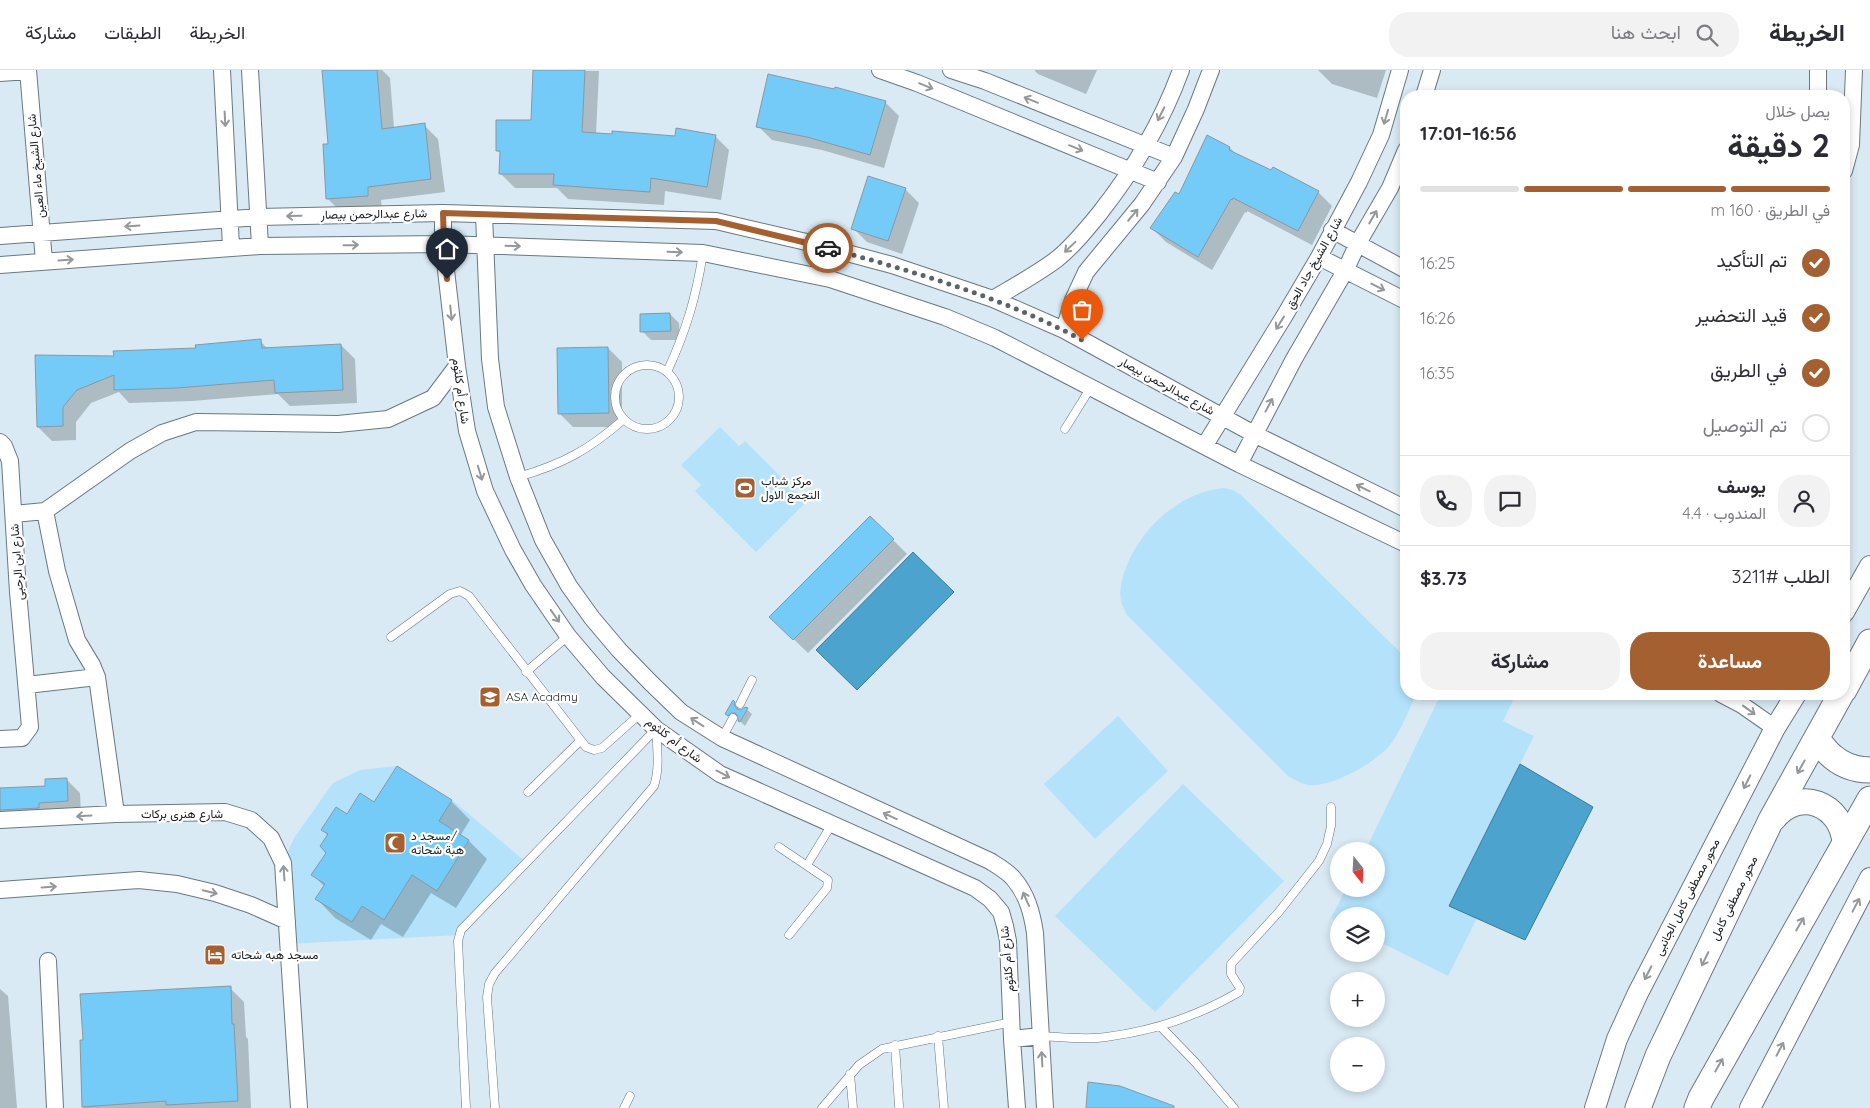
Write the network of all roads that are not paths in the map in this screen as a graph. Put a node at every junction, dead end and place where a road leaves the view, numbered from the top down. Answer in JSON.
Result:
{"nodes":[{"id":1,"x":222,"y":70,"type":"edge"},
{"id":2,"x":250,"y":70,"type":"edge"},
{"id":3,"x":880,"y":70,"type":"edge"},
{"id":4,"x":951,"y":70,"type":"edge"},
{"id":5,"x":1181,"y":70,"type":"edge"},
{"id":6,"x":1211,"y":70,"type":"edge"},
{"id":7,"x":1400,"y":70,"type":"edge"},
{"id":8,"x":1432,"y":70,"type":"edge"},
{"id":9,"x":1818,"y":70,"type":"edge"},
{"id":10,"x":1854,"y":70,"type":"edge"},
{"id":11,"x":28,"y":71,"type":"edge"},
{"id":12,"x":0,"y":73,"type":"edge"},
{"id":13,"x":987,"y":76,"type":"edge"},
{"id":14,"x":1426,"y":90,"type":"edge"},
{"id":15,"x":1818,"y":90,"type":"edge"},
{"id":16,"x":1146,"y":145,"type":"junction"},
{"id":17,"x":1850,"y":149,"type":"edge"},
{"id":18,"x":1174,"y":157,"type":"junction"},
{"id":19,"x":1400,"y":164,"type":"edge"},
{"id":20,"x":1132,"y":171,"type":"junction"},
{"id":21,"x":1158,"y":182,"type":"junction"},
{"id":22,"x":443,"y":213,"type":"junction"},
{"id":23,"x":484,"y":215,"type":"junction"},
{"id":24,"x":259,"y":217,"type":"junction"},
{"id":25,"x":230,"y":219,"type":"junction"},
{"id":26,"x":1332,"y":230,"type":"junction"},
{"id":27,"x":42,"y":233,"type":"junction"},
{"id":28,"x":0,"y":236,"type":"edge"},
{"id":29,"x":1358,"y":243,"type":"junction"},
{"id":30,"x":444,"y":244,"type":"junction"},
{"id":31,"x":485,"y":245,"type":"junction"},
{"id":32,"x":260,"y":246,"type":"junction"},
{"id":33,"x":231,"y":247,"type":"junction"},
{"id":34,"x":703,"y":253,"type":"junction"},
{"id":35,"x":1319,"y":257,"type":"junction"},
{"id":36,"x":44,"y":261,"type":"junction"},
{"id":37,"x":0,"y":265,"type":"edge"},
{"id":38,"x":1400,"y":267,"type":"edge"},
{"id":39,"x":1345,"y":271,"type":"junction"},
{"id":40,"x":1400,"y":298,"type":"edge"},
{"id":41,"x":993,"y":299,"type":"junction"},
{"id":42,"x":1064,"y":330,"type":"junction"},
{"id":43,"x":457,"y":366,"type":"junction"},
{"id":44,"x":667,"y":372,"type":"junction"},
{"id":45,"x":1091,"y":387,"type":"junction"},
{"id":46,"x":1222,"y":416,"type":"junction"},
{"id":47,"x":624,"y":419,"type":"junction"},
{"id":48,"x":1065,"y":429,"type":"dead end"},
{"id":49,"x":1254,"y":434,"type":"junction"},
{"id":50,"x":0,"y":442,"type":"edge"},
{"id":51,"x":1206,"y":446,"type":"junction"},
{"id":52,"x":1239,"y":464,"type":"junction"},
{"id":53,"x":518,"y":477,"type":"junction"},
{"id":54,"x":1400,"y":506,"type":"edge"},
{"id":55,"x":45,"y":511,"type":"junction"},
{"id":56,"x":14,"y":514,"type":"junction"},
{"id":57,"x":1400,"y":541,"type":"edge"},
{"id":58,"x":1870,"y":566,"type":"edge"},
{"id":59,"x":1850,"y":598,"type":"edge"},
{"id":60,"x":568,"y":636,"type":"junction"},
{"id":61,"x":391,"y":638,"type":"dead end"},
{"id":62,"x":1870,"y":642,"type":"edge"},
{"id":63,"x":526,"y":672,"type":"junction"},
{"id":64,"x":97,"y":677,"type":"junction"},
{"id":65,"x":1850,"y":679,"type":"edge"},
{"id":66,"x":752,"y":680,"type":"dead end"},
{"id":67,"x":27,"y":685,"type":"junction"},
{"id":68,"x":1732,"y":700,"type":"edge"},
{"id":69,"x":1792,"y":700,"type":"edge"},
{"id":70,"x":1838,"y":700,"type":"edge"},
{"id":71,"x":740,"y":704,"type":"dead end"},
{"id":72,"x":640,"y":714,"type":"junction"},
{"id":73,"x":733,"y":718,"type":"dead end"},
{"id":74,"x":1775,"y":728,"type":"junction"},
{"id":75,"x":656,"y":729,"type":"junction"},
{"id":76,"x":722,"y":738,"type":"junction"},
{"id":77,"x":1817,"y":738,"type":"junction"},
{"id":78,"x":0,"y":739,"type":"edge"},
{"id":79,"x":580,"y":741,"type":"junction"},
{"id":80,"x":1870,"y":770,"type":"edge"},
{"id":81,"x":528,"y":792,"type":"dead end"},
{"id":82,"x":1870,"y":799,"type":"edge"},
{"id":83,"x":1331,"y":807,"type":"dead end"},
{"id":84,"x":116,"y":814,"type":"junction"},
{"id":85,"x":0,"y":820,"type":"edge"},
{"id":86,"x":1772,"y":820,"type":"junction"},
{"id":87,"x":832,"y":824,"type":"junction"},
{"id":88,"x":1845,"y":844,"type":"junction"},
{"id":89,"x":779,"y":847,"type":"dead end"},
{"id":90,"x":807,"y":865,"type":"junction"},
{"id":91,"x":1870,"y":878,"type":"edge"},
{"id":92,"x":0,"y":890,"type":"edge"},
{"id":93,"x":287,"y":922,"type":"junction"},
{"id":94,"x":789,"y":935,"type":"dead end"},
{"id":95,"x":48,"y":960,"type":"dead end"},
{"id":96,"x":1012,"y":1022,"type":"junction"},
{"id":97,"x":1160,"y":1027,"type":"junction"},
{"id":98,"x":938,"y":1036,"type":"junction"},
{"id":99,"x":1041,"y":1036,"type":"junction"},
{"id":100,"x":1012,"y":1039,"type":"junction"},
{"id":101,"x":895,"y":1045,"type":"junction"},
{"id":102,"x":850,"y":1074,"type":"junction"},
{"id":103,"x":630,"y":1096,"type":"dead end"},
{"id":104,"x":899,"y":1106,"type":"dead end"},
{"id":105,"x":55,"y":1108,"type":"edge"},
{"id":106,"x":299,"y":1108,"type":"edge"},
{"id":107,"x":466,"y":1108,"type":"edge"},
{"id":108,"x":495,"y":1108,"type":"edge"},
{"id":109,"x":624,"y":1108,"type":"edge"},
{"id":110,"x":822,"y":1108,"type":"edge"},
{"id":111,"x":853,"y":1108,"type":"edge"},
{"id":112,"x":944,"y":1108,"type":"edge"},
{"id":113,"x":1017,"y":1108,"type":"edge"},
{"id":114,"x":1045,"y":1108,"type":"edge"},
{"id":115,"x":1234,"y":1108,"type":"edge"},
{"id":116,"x":1595,"y":1108,"type":"edge"},
{"id":117,"x":1638,"y":1108,"type":"edge"},
{"id":118,"x":1697,"y":1108,"type":"edge"},
{"id":119,"x":1750,"y":1108,"type":"edge"}],
"edges":[{"from":1,"to":25,"type":"street","one_way":true},
{"from":2,"to":24,"type":"street"},
{"from":3,"to":20,"type":"street","one_way":true},
{"from":4,"to":13,"type":"street"},
{"from":5,"to":16,"type":"street","one_way":true},
{"from":6,"to":18,"type":"street"},
{"from":7,"to":26,"type":"street","name":"شارع الشيخ جاد الحق","one_way":true},
{"from":8,"to":14,"type":"street"},
{"from":9,"to":15,"type":"street"},
{"from":10,"to":17,"type":"street"},
{"from":11,"to":12,"type":"street"},
{"from":11,"to":27,"type":"street","name":"شارع الشيخ ماء العين"},
{"from":16,"to":13,"type":"street","one_way":true},
{"from":16,"to":18,"type":"street"},
{"from":16,"to":20,"type":"street"},
{"from":18,"to":21,"type":"street"},
{"from":29,"to":19,"type":"street","one_way":true},
{"from":20,"to":21,"type":"street"},
{"from":20,"to":41,"type":"street","one_way":true},
{"from":42,"to":21,"type":"street","one_way":true},
{"from":22,"to":23,"type":"street","name":"شارع عبدالرحمن بيصار"},
{"from":22,"to":24,"type":"street","name":"شارع عبدالرحمن بيصار","one_way":true},
{"from":22,"to":30,"type":"street","name":"شارع أم كلثوم"},
{"from":23,"to":31,"type":"street"},
{"from":23,"to":41,"type":"street","name":"شارع عبدالرحمن بيصار"},
{"from":24,"to":25,"type":"street","name":"شارع عبدالرحمن بيصار"},
{"from":24,"to":32,"type":"street"},
{"from":25,"to":27,"type":"street","name":"شارع عبدالرحمن بيصار","one_way":true},
{"from":25,"to":33,"type":"street"},
{"from":26,"to":29,"type":"street"},
{"from":26,"to":35,"type":"street","name":"شارع الشيخ جاد الحق"},
{"from":27,"to":28,"type":"street","name":"شارع عبدالرحمن بيصار"},
{"from":27,"to":36,"type":"street","name":"شارع الشيخ ماء العين"},
{"from":29,"to":38,"type":"street"},
{"from":29,"to":39,"type":"street"},
{"from":30,"to":31,"type":"street"},
{"from":32,"to":30,"type":"street","one_way":true},
{"from":30,"to":43,"type":"street","name":"شارع أم كلثوم","one_way":true},
{"from":31,"to":34,"type":"street","one_way":true},
{"from":31,"to":53,"type":"street"},
{"from":32,"to":33,"type":"street"},
{"from":36,"to":33,"type":"street","one_way":true},
{"from":34,"to":44,"type":"lane"},
{"from":34,"to":45,"type":"street"},
{"from":35,"to":39,"type":"street"},
{"from":35,"to":46,"type":"street","name":"شارع الشيخ جاد الحق","one_way":true},
{"from":36,"to":37,"type":"street"},
{"from":39,"to":40,"type":"street","one_way":true},
{"from":49,"to":39,"type":"street","one_way":true},
{"from":41,"to":42,"type":"street","name":"شارع عبدالرحمن بيصار"},
{"from":42,"to":46,"type":"street","name":"شارع عبدالرحمن بيصار"},
{"from":43,"to":55,"type":"street"},
{"from":43,"to":60,"type":"street","name":"شارع أم كلثوم","one_way":true},
{"from":44,"to":47,"type":"lane"},
{"from":44,"to":47,"type":"lane"},
{"from":45,"to":48,"type":"lane"},
{"from":45,"to":51,"type":"street"},
{"from":46,"to":49,"type":"street","name":"شارع عبدالرحمن بيصار"},
{"from":46,"to":51,"type":"street","name":"شارع الشيخ جاد الحق"},
{"from":47,"to":53,"type":"lane"},
{"from":49,"to":52,"type":"street"},
{"from":54,"to":49,"type":"street","name":"شارع عبدالرحمن بيصار","one_way":true},
{"from":50,"to":56,"type":"street","name":"شارع ابن الرحبى"},
{"from":51,"to":52,"type":"street"},
{"from":52,"to":57,"type":"street"},
{"from":76,"to":53,"type":"street","one_way":true},
{"from":55,"to":56,"type":"street"},
{"from":55,"to":64,"type":"street"},
{"from":56,"to":67,"type":"street","name":"شارع ابن الرحبى"},
{"from":58,"to":59,"type":"street"},
{"from":60,"to":63,"type":"lane"},
{"from":60,"to":72,"type":"street","name":"شارع أم كلثوم"},
{"from":61,"to":63,"type":"lane"},
{"from":62,"to":65,"type":"main road"},
{"from":63,"to":79,"type":"lane"},
{"from":64,"to":67,"type":"street"},
{"from":64,"to":84,"type":"street"},
{"from":66,"to":71,"type":"lane"},
{"from":67,"to":78,"type":"street","name":"شارع ابن الرحبى"},
{"from":68,"to":74,"type":"street","one_way":true},
{"from":69,"to":74,"type":"street","name":"محور مصطفى كامل الجانبى"},
{"from":70,"to":77,"type":"main road","name":"محور مصطفى كامل"},
{"from":72,"to":75,"type":"street","name":"شارع أم كلثوم"},
{"from":72,"to":79,"type":"lane"},
{"from":73,"to":76,"type":"lane"},
{"from":74,"to":116,"type":"street","name":"محور مصطفى كامل الجانبى","one_way":true},
{"from":75,"to":87,"type":"street","name":"شارع أم كلثوم","one_way":true},
{"from":75,"to":107,"type":"lane"},
{"from":75,"to":108,"type":"lane"},
{"from":99,"to":76,"type":"street","one_way":true},
{"from":77,"to":80,"type":"main road"},
{"from":77,"to":86,"type":"main road","name":"محور مصطفى كامل","one_way":true},
{"from":79,"to":81,"type":"lane"},
{"from":82,"to":88,"type":"main road"},
{"from":83,"to":97,"type":"lane"},
{"from":84,"to":85,"type":"street","name":"شارع هنرى بركات","one_way":true},
{"from":93,"to":84,"type":"street","name":"شارع هنرى بركات","one_way":true},
{"from":86,"to":88,"type":"main road"},
{"from":86,"to":117,"type":"main road","name":"محور مصطفى كامل","one_way":true},
{"from":87,"to":90,"type":"lane"},
{"from":87,"to":96,"type":"street","name":"شارع أم كلثوم"},
{"from":118,"to":88,"type":"main road","one_way":true},
{"from":89,"to":90,"type":"lane"},
{"from":90,"to":94,"type":"lane"},
{"from":119,"to":91,"type":"street","one_way":true},
{"from":92,"to":93,"type":"street","one_way":true},
{"from":93,"to":106,"type":"street","name":"شارع هنرى بركات"},
{"from":95,"to":105,"type":"street"},
{"from":96,"to":98,"type":"lane"},
{"from":96,"to":100,"type":"street","name":"شارع أم كلثوم"},
{"from":97,"to":99,"type":"lane"},
{"from":97,"to":115,"type":"lane"},
{"from":98,"to":101,"type":"lane"},
{"from":98,"to":112,"type":"lane"},
{"from":99,"to":100,"type":"street"},
{"from":114,"to":99,"type":"street","one_way":true},
{"from":100,"to":113,"type":"street","name":"شارع أم كلثوم"},
{"from":101,"to":102,"type":"lane"},
{"from":101,"to":104,"type":"lane"},
{"from":102,"to":110,"type":"lane"},
{"from":102,"to":111,"type":"lane"},
{"from":103,"to":109,"type":"lane"}]}
